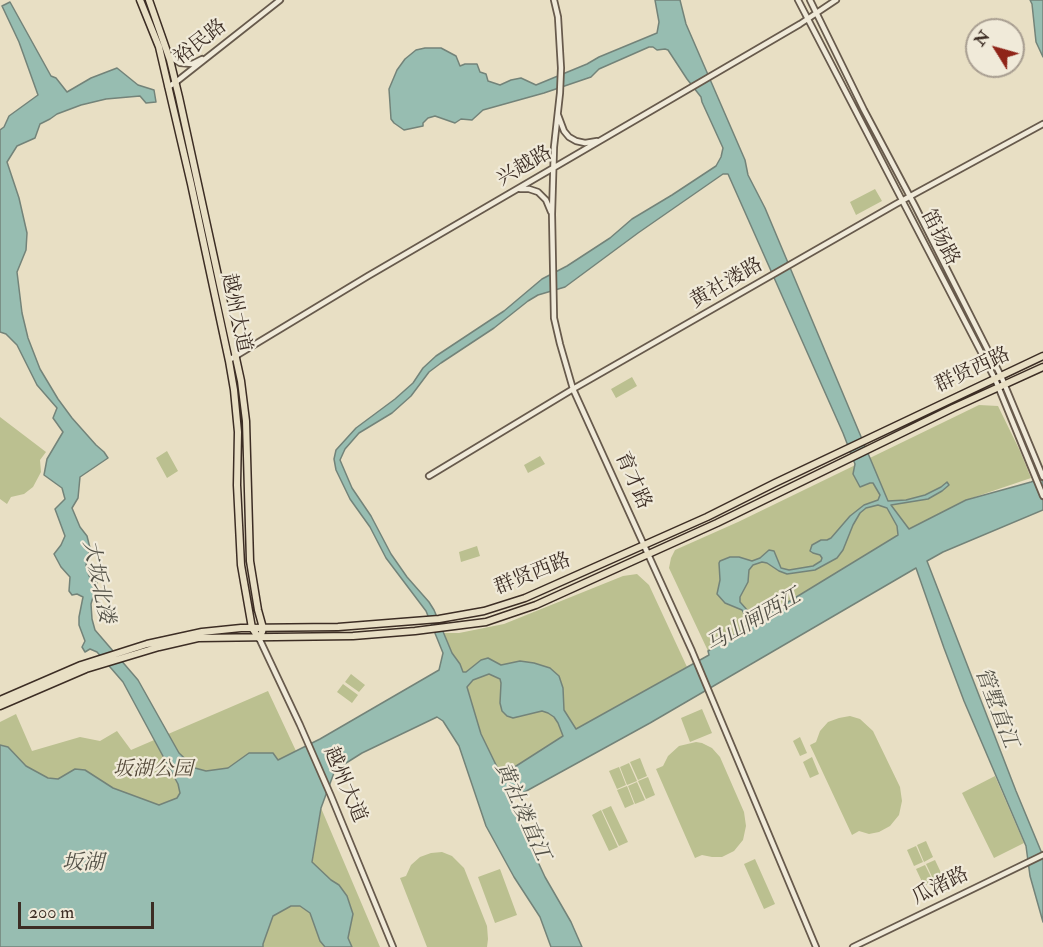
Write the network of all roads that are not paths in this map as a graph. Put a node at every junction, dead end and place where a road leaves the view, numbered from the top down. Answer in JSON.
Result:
{"nodes":[{"id":1,"x":140,"y":0,"type":"edge"},
{"id":2,"x":149,"y":0,"type":"edge"},
{"id":3,"x":280,"y":0,"type":"edge"},
{"id":4,"x":555,"y":0,"type":"edge"},
{"id":5,"x":798,"y":0,"type":"edge"},
{"id":6,"x":810,"y":0,"type":"edge"},
{"id":7,"x":836,"y":0,"type":"edge"},
{"id":8,"x":817,"y":13,"type":"junction"},
{"id":9,"x":808,"y":19,"type":"junction"},
{"id":10,"x":169,"y":55,"type":"junction"},
{"id":11,"x":210,"y":55,"type":"junction"},
{"id":12,"x":176,"y":82,"type":"junction"},
{"id":13,"x":168,"y":87,"type":"junction"},
{"id":14,"x":558,"y":113,"type":"junction"},
{"id":15,"x":1043,"y":124,"type":"edge"},
{"id":16,"x":600,"y":140,"type":"junction"},
{"id":17,"x":553,"y":168,"type":"junction"},
{"id":18,"x":517,"y":189,"type":"junction"},
{"id":19,"x":910,"y":197,"type":"junction"},
{"id":20,"x":903,"y":201,"type":"junction"},
{"id":21,"x":552,"y":214,"type":"junction"},
{"id":22,"x":236,"y":356,"type":"junction"},
{"id":23,"x":1043,"y":356,"type":"edge"},
{"id":24,"x":229,"y":360,"type":"junction"},
{"id":25,"x":1043,"y":368,"type":"edge"},
{"id":26,"x":998,"y":377,"type":"junction"},
{"id":27,"x":1002,"y":386,"type":"junction"},
{"id":28,"x":573,"y":389,"type":"junction"},
{"id":29,"x":429,"y":476,"type":"dead end"},
{"id":30,"x":1043,"y":477,"type":"edge"},
{"id":31,"x":1043,"y":496,"type":"edge"},
{"id":32,"x":644,"y":546,"type":"junction"},
{"id":33,"x":648,"y":555,"type":"junction"},
{"id":34,"x":252,"y":628,"type":"junction"},
{"id":35,"x":263,"y":628,"type":"junction"},
{"id":36,"x":259,"y":638,"type":"junction"},
{"id":37,"x":118,"y":656,"type":"junction"},
{"id":38,"x":103,"y":661,"type":"junction"},
{"id":39,"x":0,"y":700,"type":"edge"},
{"id":40,"x":0,"y":706,"type":"edge"},
{"id":41,"x":1043,"y":855,"type":"edge"},
{"id":42,"x":393,"y":947,"type":"edge"},
{"id":43,"x":816,"y":947,"type":"edge"},
{"id":44,"x":853,"y":947,"type":"edge"}],
"edges":[{"from":1,"to":13,"type":"main road","name":"越州大道"},
{"from":2,"to":10,"type":"main road","name":"越州大道"},
{"from":3,"to":11,"type":"street","name":"裕民路"},
{"from":4,"to":14,"type":"street","name":"育才路"},
{"from":5,"to":9,"type":"street","name":"笛扬路"},
{"from":6,"to":8,"type":"street","name":"笛扬路"},
{"from":7,"to":8,"type":"street","name":"兴越路"},
{"from":8,"to":9,"type":"street","name":"兴越路"},
{"from":8,"to":19,"type":"street","name":"笛扬路"},
{"from":9,"to":16,"type":"street","name":"兴越路"},
{"from":9,"to":20,"type":"street","name":"笛扬路"},
{"from":10,"to":11,"type":"street"},
{"from":10,"to":12,"type":"main road","name":"越州大道"},
{"from":11,"to":12,"type":"street","name":"裕民路"},
{"from":12,"to":13,"type":"street","name":"裕民路"},
{"from":12,"to":22,"type":"main road","name":"越州大道"},
{"from":13,"to":24,"type":"main road","name":"越州大道"},
{"from":14,"to":16,"type":"street"},
{"from":14,"to":17,"type":"street","name":"育才路"},
{"from":15,"to":19,"type":"street","name":"黄社溇路"},
{"from":16,"to":17,"type":"street","name":"兴越路"},
{"from":17,"to":18,"type":"street","name":"兴越路"},
{"from":17,"to":21,"type":"street","name":"育才路"},
{"from":18,"to":21,"type":"street"},
{"from":18,"to":22,"type":"street","name":"兴越路"},
{"from":19,"to":20,"type":"street","name":"黄社溇路"},
{"from":19,"to":26,"type":"street","name":"笛扬路"},
{"from":20,"to":26,"type":"street","name":"笛扬路"},
{"from":20,"to":28,"type":"street","name":"黄社溇路"},
{"from":21,"to":28,"type":"street","name":"育才路"},
{"from":22,"to":24,"type":"street","name":"兴越路"},
{"from":22,"to":35,"type":"main road","name":"越州大道"},
{"from":23,"to":26,"type":"main road","name":"群贤西路"},
{"from":24,"to":34,"type":"main road","name":"越州大道"},
{"from":25,"to":27,"type":"main road","name":"群贤西路"},
{"from":26,"to":27,"type":"street","name":"笛扬路"},
{"from":26,"to":32,"type":"main road","name":"群贤西路"},
{"from":27,"to":30,"type":"street","name":"笛扬路"},
{"from":27,"to":31,"type":"street","name":"笛扬路"},
{"from":27,"to":33,"type":"main road","name":"群贤西路"},
{"from":28,"to":29,"type":"street","name":"黄社溇路"},
{"from":28,"to":32,"type":"street","name":"育才路"},
{"from":32,"to":33,"type":"street","name":"育才路"},
{"from":32,"to":35,"type":"main road","name":"群贤西路"},
{"from":33,"to":36,"type":"main road","name":"群贤西路"},
{"from":33,"to":43,"type":"street","name":"育才路"},
{"from":34,"to":35,"type":"main road","name":"群贤西路"},
{"from":34,"to":36,"type":"main road","name":"越州大道"},
{"from":34,"to":37,"type":"main road","name":"群贤西路"},
{"from":35,"to":36,"type":"main road"},
{"from":36,"to":37,"type":"main road","name":"群贤西路"},
{"from":36,"to":42,"type":"street","name":"越州大道"},
{"from":37,"to":38,"type":"main road","name":"群贤西路"},
{"from":38,"to":39,"type":"main road","name":"群贤西路"},
{"from":38,"to":40,"type":"main road","name":"群贤西路"},
{"from":41,"to":44,"type":"street","name":"瓜渚路"}]}
